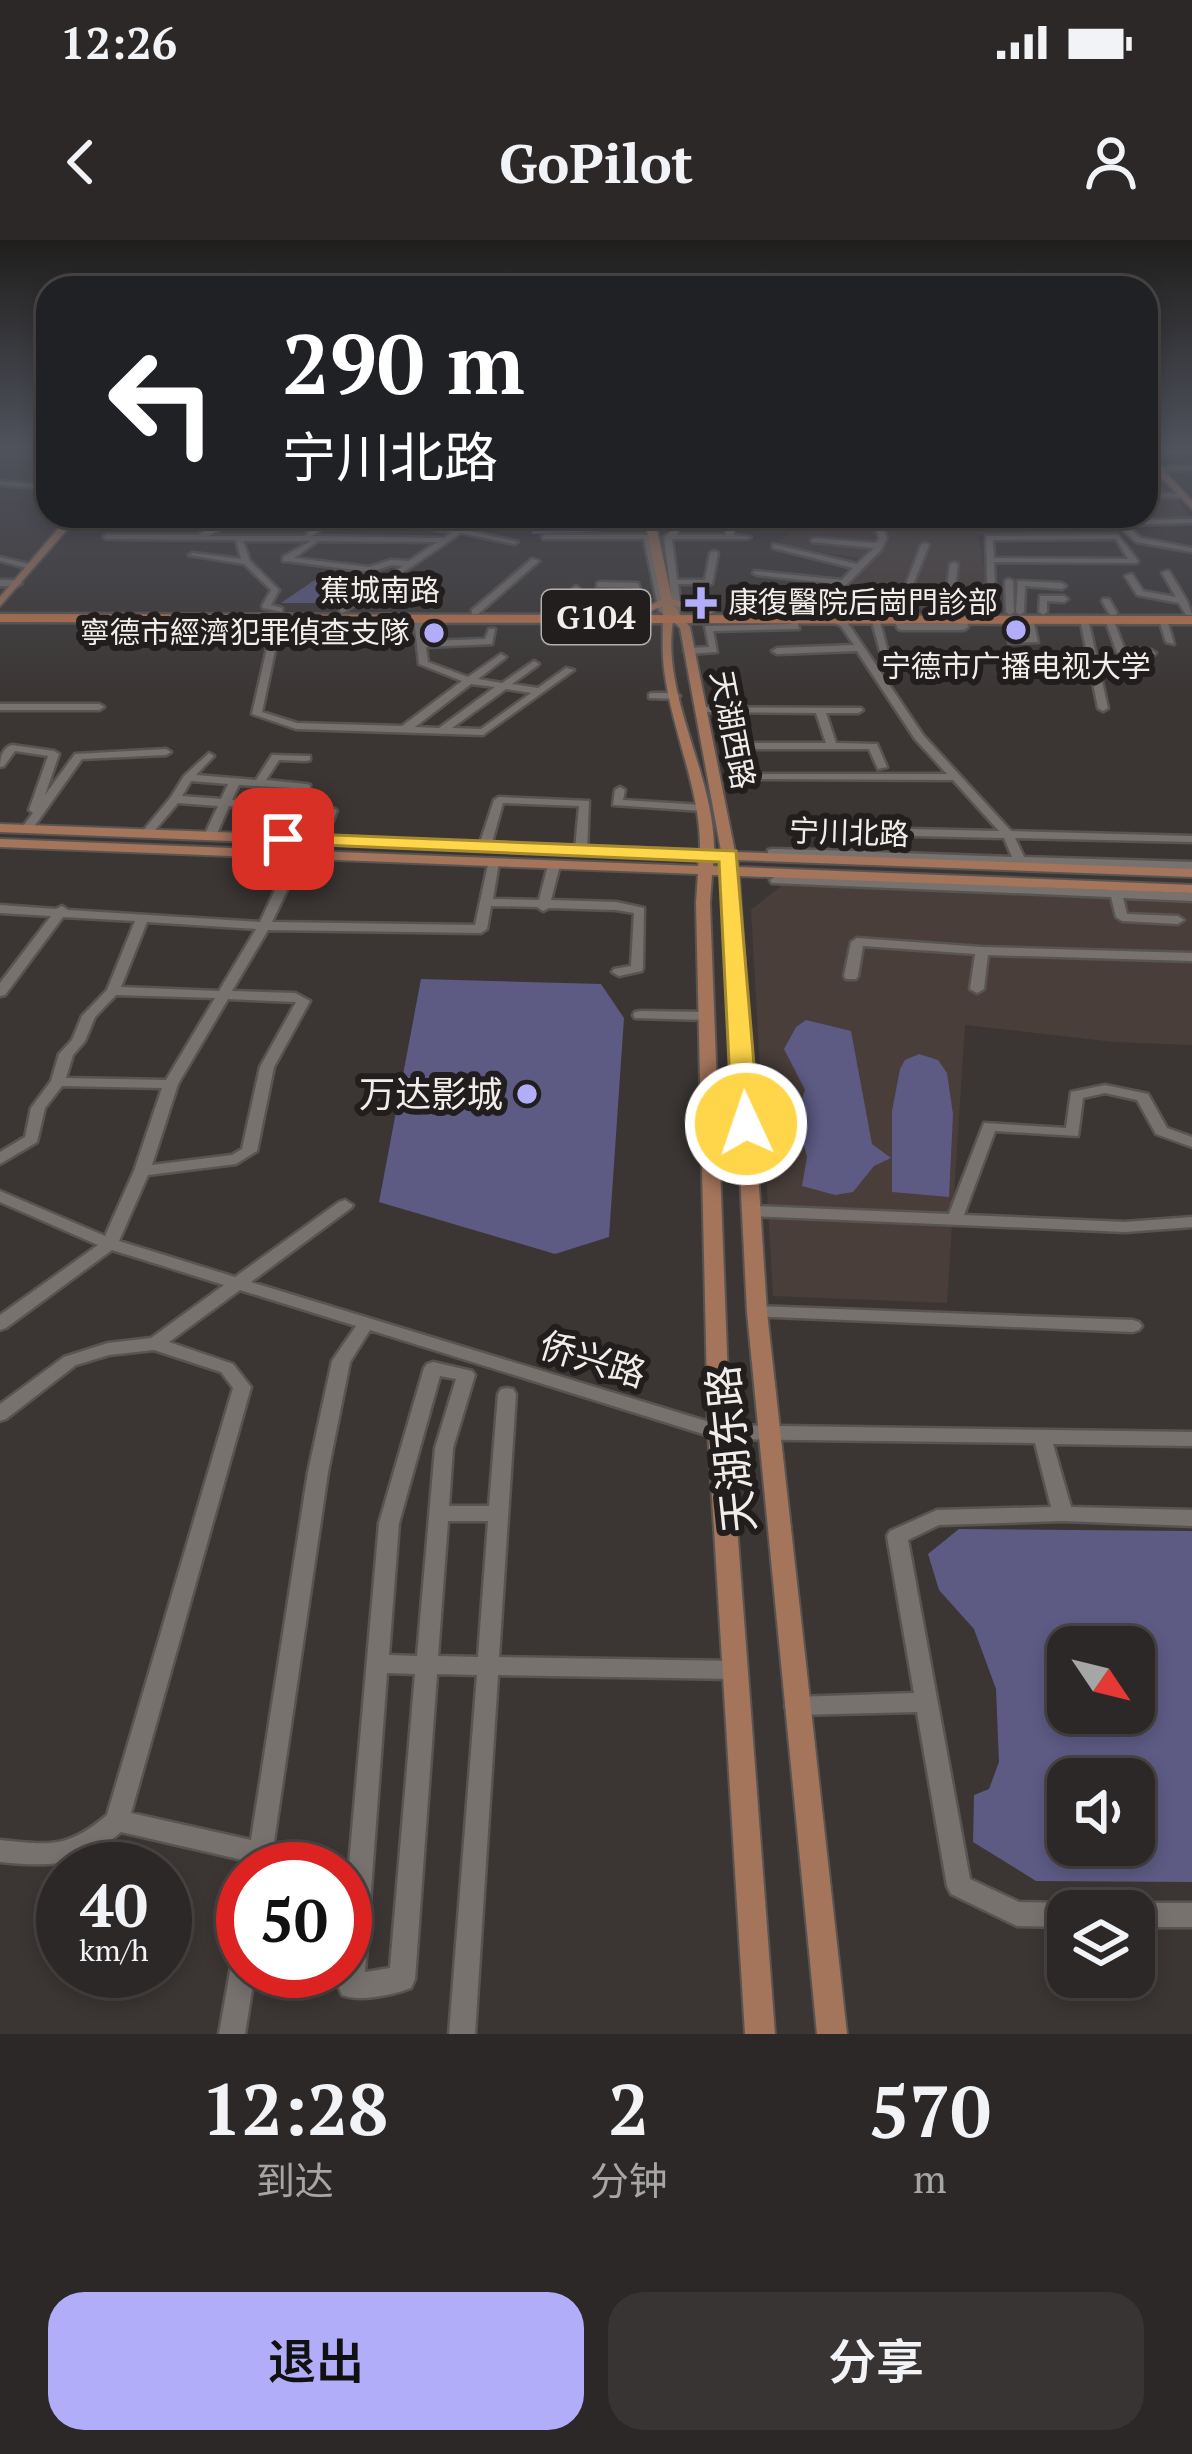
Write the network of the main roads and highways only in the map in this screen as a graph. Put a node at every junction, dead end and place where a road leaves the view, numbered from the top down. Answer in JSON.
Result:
{"nodes":[{"id":1,"x":62,"y":530,"type":"edge"},
{"id":2,"x":652,"y":530,"type":"edge"},
{"id":3,"x":0,"y":611,"type":"edge"},
{"id":4,"x":1109,"y":611,"type":"junction"},
{"id":5,"x":1189,"y":612,"type":"edge"},
{"id":6,"x":671,"y":613,"type":"junction"},
{"id":7,"x":286,"y":614,"type":"junction"},
{"id":8,"x":638,"y":614,"type":"junction"},
{"id":9,"x":712,"y":614,"type":"junction"},
{"id":10,"x":1025,"y":614,"type":"junction"},
{"id":11,"x":897,"y":615,"type":"junction"},
{"id":12,"x":704,"y":817,"type":"junction"},
{"id":13,"x":0,"y":828,"type":"edge"},
{"id":14,"x":0,"y":843,"type":"edge"},
{"id":15,"x":719,"y":851,"type":"junction"},
{"id":16,"x":610,"y":859,"type":"junction"},
{"id":17,"x":631,"y":860,"type":"junction"},
{"id":18,"x":797,"y":867,"type":"junction"},
{"id":19,"x":836,"y":868,"type":"junction"},
{"id":20,"x":1192,"y":870,"type":"edge"},
{"id":21,"x":1192,"y":893,"type":"edge"},
{"id":22,"x":704,"y":908,"type":"junction"},
{"id":23,"x":735,"y":910,"type":"junction"},
{"id":24,"x":760,"y":2034,"type":"edge"},
{"id":25,"x":832,"y":2034,"type":"edge"}],
"edges":[{"from":1,"to":3,"type":"main road"},
{"from":2,"to":6,"type":"main road","name":"天湖西路"},
{"from":3,"to":7,"type":"highway","name":"蕉城南路","number":"G104"},
{"from":4,"to":5,"type":"highway","name":"蕉城南路","number":"G104"},
{"from":4,"to":5,"type":"highway","name":"蕉城南路","number":"G104"},
{"from":4,"to":10,"type":"highway","name":"蕉城南路","number":"G104"},
{"from":4,"to":10,"type":"highway","name":"蕉城南路","number":"G104"},
{"from":6,"to":8,"type":"highway","name":"蕉城南路","number":"G104"},
{"from":6,"to":9,"type":"highway","name":"蕉城南路","number":"G104"},
{"from":6,"to":12,"type":"main road","name":"天湖西路"},
{"from":6,"to":15,"type":"main road","name":"天湖西路"},
{"from":7,"to":8,"type":"highway","name":"蕉城南路","number":"G104"},
{"from":7,"to":8,"type":"highway","name":"蕉城南路","number":"G104"},
{"from":9,"to":11,"type":"highway","name":"蕉城南路","number":"G104"},
{"from":9,"to":11,"type":"highway","name":"蕉城南路","number":"G104"},
{"from":10,"to":11,"type":"highway","name":"蕉城南路","number":"G104"},
{"from":10,"to":11,"type":"highway","name":"蕉城南路","number":"G104"},
{"from":12,"to":15,"type":"main road"},
{"from":12,"to":15,"type":"main road","name":"天湖西路"},
{"from":12,"to":17,"type":"main road"},
{"from":13,"to":16,"type":"main road","name":"宁川北路"},
{"from":14,"to":16,"type":"main road","name":"宁川北路"},
{"from":15,"to":17,"type":"main road","name":"宁川北路"},
{"from":15,"to":18,"type":"main road","name":"宁川北路"},
{"from":15,"to":18,"type":"main road"},
{"from":15,"to":22,"type":"main road","name":"天湖东路"},
{"from":15,"to":23,"type":"main road","name":"天湖东路"},
{"from":16,"to":17,"type":"main road","name":"宁川北路"},
{"from":17,"to":22,"type":"main road"},
{"from":18,"to":19,"type":"main road","name":"宁川北路"},
{"from":18,"to":23,"type":"main road"},
{"from":19,"to":20,"type":"main road","name":"宁川北路"},
{"from":19,"to":21,"type":"main road","name":"宁川北路"},
{"from":22,"to":23,"type":"main road"},
{"from":22,"to":24,"type":"main road","name":"天湖东路"},
{"from":23,"to":25,"type":"main road","name":"天湖东路"}]}
